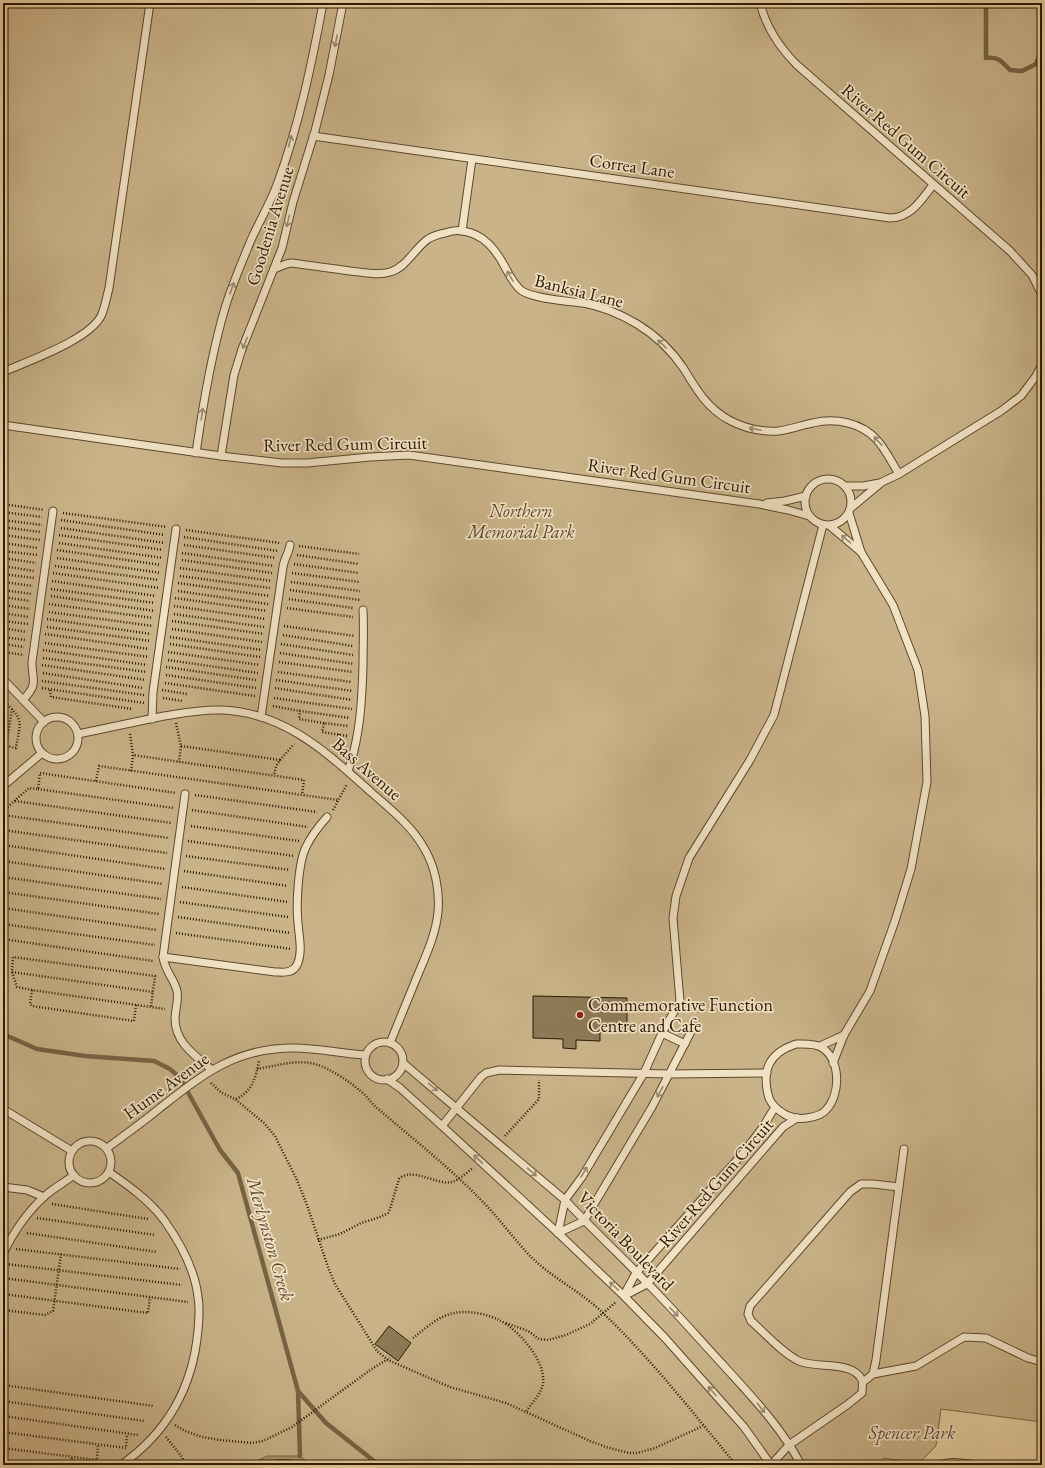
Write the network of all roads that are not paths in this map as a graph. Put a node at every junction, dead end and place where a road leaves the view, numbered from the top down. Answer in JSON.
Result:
{"nodes":[{"id":1,"x":150,"y":3,"type":"edge"},
{"id":2,"x":323,"y":3,"type":"edge"},
{"id":3,"x":344,"y":3,"type":"edge"},
{"id":4,"x":760,"y":3,"type":"edge"},
{"id":5,"x":314,"y":136,"type":"junction"},
{"id":6,"x":472,"y":159,"type":"junction"},
{"id":7,"x":933,"y":185,"type":"junction"},
{"id":8,"x":462,"y":231,"type":"junction"},
{"id":9,"x":274,"y":269,"type":"junction"},
{"id":10,"x":1042,"y":295,"type":"edge"},
{"id":11,"x":1042,"y":364,"type":"edge"},
{"id":12,"x":3,"y":372,"type":"edge"},
{"id":13,"x":3,"y":425,"type":"edge"},
{"id":14,"x":196,"y":453,"type":"junction"},
{"id":15,"x":221,"y":456,"type":"junction"},
{"id":16,"x":899,"y":474,"type":"junction"},
{"id":17,"x":882,"y":482,"type":"junction"},
{"id":18,"x":846,"y":486,"type":"junction"},
{"id":19,"x":806,"y":496,"type":"junction"},
{"id":20,"x":759,"y":504,"type":"junction"},
{"id":21,"x":850,"y":510,"type":"junction"},
{"id":22,"x":809,"y":516,"type":"junction"},
{"id":23,"x":51,"y":523,"type":"road end"},
{"id":24,"x":826,"y":525,"type":"junction"},
{"id":25,"x":175,"y":532,"type":"road end"},
{"id":26,"x":861,"y":552,"type":"junction"},
{"id":27,"x":282,"y":578,"type":"road end"},
{"id":28,"x":363,"y":610,"type":"road end"},
{"id":29,"x":3,"y":679,"type":"edge"},
{"id":30,"x":23,"y":700,"type":"junction"},
{"id":31,"x":261,"y":717,"type":"junction"},
{"id":32,"x":152,"y":718,"type":"junction"},
{"id":33,"x":44,"y":722,"type":"junction"},
{"id":34,"x":78,"y":734,"type":"junction"},
{"id":35,"x":42,"y":752,"type":"junction"},
{"id":36,"x":350,"y":773,"type":"junction"},
{"id":37,"x":3,"y":786,"type":"edge"},
{"id":38,"x":185,"y":794,"type":"road end"},
{"id":39,"x":326,"y":817,"type":"road end"},
{"id":40,"x":164,"y":960,"type":"junction"},
{"id":41,"x":694,"y":1026,"type":"dead end"},
{"id":42,"x":662,"y":1033,"type":"junction"},
{"id":43,"x":844,"y":1035,"type":"junction"},
{"id":44,"x":390,"y":1043,"type":"junction"},
{"id":45,"x":684,"y":1044,"type":"junction"},
{"id":46,"x":820,"y":1046,"type":"junction"},
{"id":47,"x":365,"y":1055,"type":"junction"},
{"id":48,"x":403,"y":1062,"type":"junction"},
{"id":49,"x":833,"y":1063,"type":"junction"},
{"id":50,"x":212,"y":1070,"type":"junction"},
{"id":51,"x":644,"y":1072,"type":"junction"},
{"id":52,"x":767,"y":1072,"type":"junction"},
{"id":53,"x":669,"y":1074,"type":"junction"},
{"id":54,"x":387,"y":1079,"type":"junction"},
{"id":55,"x":775,"y":1106,"type":"junction"},
{"id":56,"x":457,"y":1108,"type":"junction"},
{"id":57,"x":3,"y":1109,"type":"edge"},
{"id":58,"x":796,"y":1118,"type":"junction"},
{"id":59,"x":442,"y":1126,"type":"junction"},
{"id":60,"x":107,"y":1148,"type":"junction"},
{"id":61,"x":904,"y":1149,"type":"dead end"},
{"id":62,"x":72,"y":1151,"type":"junction"},
{"id":63,"x":109,"y":1172,"type":"junction"},
{"id":64,"x":74,"y":1175,"type":"junction"},
{"id":65,"x":3,"y":1187,"type":"edge"},
{"id":66,"x":899,"y":1187,"type":"junction"},
{"id":67,"x":42,"y":1200,"type":"junction"},
{"id":68,"x":565,"y":1200,"type":"junction"},
{"id":69,"x":584,"y":1221,"type":"junction"},
{"id":70,"x":558,"y":1233,"type":"junction"},
{"id":71,"x":4,"y":1251,"type":"edge"},
{"id":72,"x":636,"y":1273,"type":"junction"},
{"id":73,"x":648,"y":1284,"type":"junction"},
{"id":74,"x":624,"y":1296,"type":"junction"},
{"id":75,"x":1042,"y":1362,"type":"edge"},
{"id":76,"x":873,"y":1374,"type":"junction"},
{"id":77,"x":863,"y":1382,"type":"junction"},
{"id":78,"x":789,"y":1445,"type":"junction"},
{"id":79,"x":121,"y":1465,"type":"edge"},
{"id":80,"x":771,"y":1465,"type":"edge"},
{"id":81,"x":801,"y":1465,"type":"edge"},
{"id":82,"x":941,"y":1465,"type":"edge"},
{"id":83,"x":977,"y":1465,"type":"edge"}],
"edges":[{"from":1,"to":12,"type":"lane"},
{"from":14,"to":2,"type":"lane","name":"Goodenia Avenue","one_way":true},
{"from":3,"to":5,"type":"lane","name":"Goodenia Avenue","one_way":true},
{"from":4,"to":7,"type":"lane","name":"River Red Gum Circuit"},
{"from":5,"to":6,"type":"lane","name":"Correa Lane"},
{"from":5,"to":9,"type":"lane","name":"Goodenia Avenue","one_way":true},
{"from":6,"to":7,"type":"lane","name":"Correa Lane"},
{"from":6,"to":8,"type":"lane"},
{"from":7,"to":10,"type":"lane","name":"River Red Gum Circuit"},
{"from":8,"to":9,"type":"lane","name":"Banksia Lane"},
{"from":16,"to":8,"type":"lane","name":"Banksia Lane","one_way":true},
{"from":9,"to":15,"type":"lane","name":"Goodenia Avenue","one_way":true},
{"from":11,"to":16,"type":"lane"},
{"from":13,"to":14,"type":"lane","name":"River Red Gum Circuit"},
{"from":14,"to":15,"type":"lane","name":"River Red Gum Circuit"},
{"from":15,"to":20,"type":"lane","name":"River Red Gum Circuit"},
{"from":16,"to":17,"type":"lane"},
{"from":17,"to":18,"type":"lane"},
{"from":17,"to":21,"type":"lane"},
{"from":18,"to":19,"type":"lane"},
{"from":18,"to":21,"type":"lane"},
{"from":19,"to":20,"type":"lane","name":"River Red Gum Circuit"},
{"from":19,"to":22,"type":"lane"},
{"from":20,"to":22,"type":"lane","name":"River Red Gum Circuit"},
{"from":21,"to":24,"type":"lane"},
{"from":21,"to":26,"type":"lane"},
{"from":22,"to":24,"type":"lane"},
{"from":23,"to":30,"type":"lane"},
{"from":26,"to":24,"type":"lane","one_way":true},
{"from":24,"to":42,"type":"lane"},
{"from":25,"to":32,"type":"lane"},
{"from":26,"to":43,"type":"lane"},
{"from":27,"to":31,"type":"lane"},
{"from":28,"to":36,"type":"lane"},
{"from":29,"to":30,"type":"lane"},
{"from":30,"to":33,"type":"lane"},
{"from":31,"to":32,"type":"lane","name":"Bass Avenue"},
{"from":31,"to":36,"type":"lane","name":"Bass Avenue"},
{"from":32,"to":34,"type":"lane","name":"Bass Avenue"},
{"from":33,"to":34,"type":"lane"},
{"from":33,"to":35,"type":"lane"},
{"from":34,"to":35,"type":"lane"},
{"from":35,"to":37,"type":"lane"},
{"from":36,"to":44,"type":"lane","name":"Bass Avenue"},
{"from":38,"to":40,"type":"lane"},
{"from":39,"to":40,"type":"lane"},
{"from":40,"to":50,"type":"lane"},
{"from":41,"to":45,"type":"lane"},
{"from":42,"to":45,"type":"lane"},
{"from":42,"to":51,"type":"lane"},
{"from":43,"to":46,"type":"lane"},
{"from":43,"to":49,"type":"lane"},
{"from":44,"to":47,"type":"lane"},
{"from":44,"to":48,"type":"lane"},
{"from":45,"to":53,"type":"lane"},
{"from":46,"to":49,"type":"lane"},
{"from":46,"to":52,"type":"lane"},
{"from":47,"to":50,"type":"lane","name":"Hume Avenue"},
{"from":47,"to":54,"type":"lane"},
{"from":48,"to":54,"type":"lane"},
{"from":48,"to":56,"type":"lane","name":"Victoria Boulevard","one_way":true},
{"from":49,"to":58,"type":"lane"},
{"from":50,"to":60,"type":"lane","name":"Hume Avenue"},
{"from":51,"to":53,"type":"lane"},
{"from":51,"to":56,"type":"lane"},
{"from":68,"to":51,"type":"lane","one_way":true},
{"from":52,"to":53,"type":"lane"},
{"from":52,"to":55,"type":"lane"},
{"from":53,"to":69,"type":"lane","one_way":true},
{"from":54,"to":59,"type":"lane"},
{"from":55,"to":58,"type":"lane"},
{"from":55,"to":72,"type":"lane","name":"River Red Gum Circuit"},
{"from":56,"to":59,"type":"lane"},
{"from":56,"to":68,"type":"lane","name":"Victoria Boulevard","one_way":true},
{"from":57,"to":62,"type":"lane"},
{"from":58,"to":73,"type":"lane","name":"River Red Gum Circuit"},
{"from":70,"to":59,"type":"lane","one_way":true},
{"from":60,"to":62,"type":"lane"},
{"from":60,"to":63,"type":"lane"},
{"from":61,"to":66,"type":"lane"},
{"from":62,"to":64,"type":"lane"},
{"from":63,"to":64,"type":"lane"},
{"from":63,"to":79,"type":"lane"},
{"from":64,"to":67,"type":"lane"},
{"from":65,"to":67,"type":"lane"},
{"from":66,"to":76,"type":"lane"},
{"from":66,"to":77,"type":"lane"},
{"from":67,"to":71,"type":"lane"},
{"from":68,"to":69,"type":"lane","name":"Victoria Boulevard"},
{"from":68,"to":70,"type":"lane"},
{"from":69,"to":70,"type":"lane"},
{"from":69,"to":72,"type":"lane","name":"Victoria Boulevard"},
{"from":74,"to":70,"type":"lane","one_way":true},
{"from":72,"to":73,"type":"lane","name":"Victoria Boulevard"},
{"from":72,"to":74,"type":"lane","name":"River Red Gum Circuit"},
{"from":73,"to":74,"type":"lane","name":"River Red Gum Circuit"},
{"from":73,"to":78,"type":"lane","name":"Victoria Boulevard","one_way":true},
{"from":80,"to":74,"type":"lane","one_way":true},
{"from":75,"to":76,"type":"lane"},
{"from":76,"to":77,"type":"lane"},
{"from":77,"to":78,"type":"lane"},
{"from":78,"to":80,"type":"lane"},
{"from":78,"to":81,"type":"lane","name":"Victoria Boulevard"},
{"from":82,"to":83,"type":"lane"}]}
